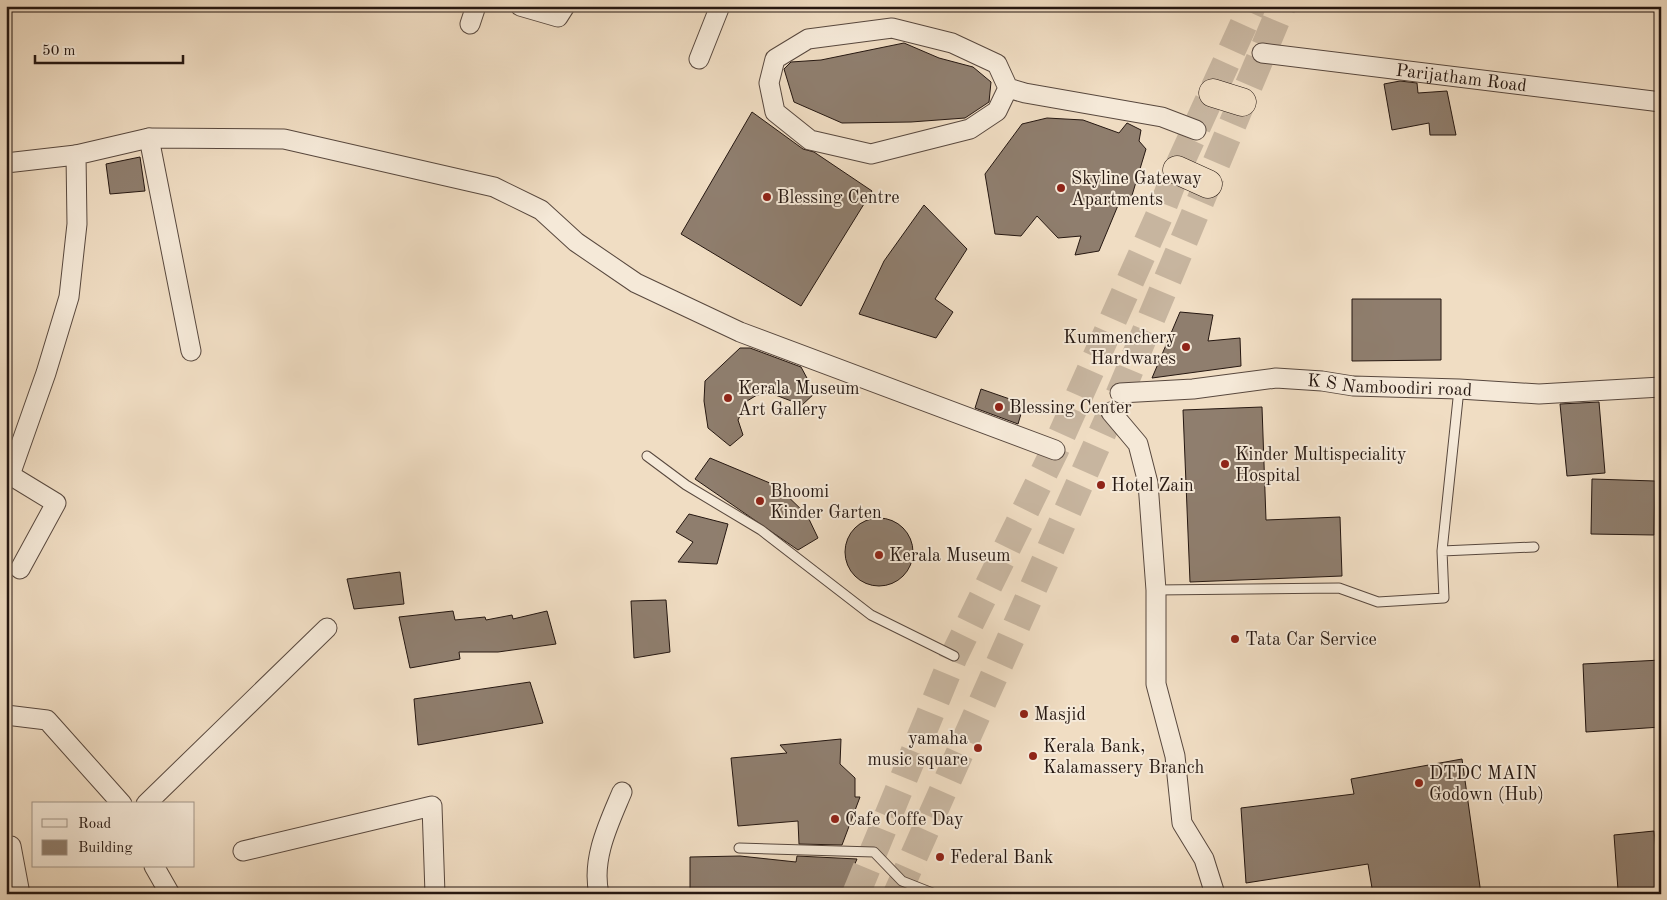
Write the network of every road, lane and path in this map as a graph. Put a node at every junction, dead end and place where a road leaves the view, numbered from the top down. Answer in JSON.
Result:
{"nodes":[{"id":1,"x":476,"y":6,"type":"edge"},
{"id":2,"x":520,"y":6,"type":"edge"},
{"id":3,"x":565,"y":6,"type":"edge"},
{"id":4,"x":720,"y":6,"type":"edge"},
{"id":5,"x":470,"y":24,"type":"dead end"},
{"id":6,"x":1262,"y":53,"type":"dead end"},
{"id":7,"x":699,"y":59,"type":"dead end"},
{"id":8,"x":1008,"y":88,"type":"junction"},
{"id":9,"x":1213,"y":93,"type":"dead end"},
{"id":10,"x":1242,"y":102,"type":"dead end"},
{"id":11,"x":1661,"y":102,"type":"edge"},
{"id":12,"x":1196,"y":130,"type":"dead end"},
{"id":13,"x":149,"y":138,"type":"junction"},
{"id":14,"x":76,"y":155,"type":"junction"},
{"id":15,"x":6,"y":163,"type":"edge"},
{"id":16,"x":1176,"y":170,"type":"dead end"},
{"id":17,"x":1208,"y":184,"type":"dead end"},
{"id":18,"x":191,"y":352,"type":"dead end"},
{"id":19,"x":1661,"y":387,"type":"edge"},
{"id":20,"x":1459,"y":388,"type":"junction"},
{"id":21,"x":1120,"y":393,"type":"dead end"},
{"id":22,"x":1111,"y":412,"type":"dead end"},
{"id":23,"x":1055,"y":450,"type":"dead end"},
{"id":24,"x":647,"y":456,"type":"dead end"},
{"id":25,"x":8,"y":476,"type":"edge"},
{"id":26,"x":1534,"y":547,"type":"dead end"},
{"id":27,"x":1442,"y":551,"type":"junction"},
{"id":28,"x":20,"y":569,"type":"dead end"},
{"id":29,"x":1156,"y":590,"type":"junction"},
{"id":30,"x":327,"y":628,"type":"dead end"},
{"id":31,"x":954,"y":656,"type":"dead end"},
{"id":32,"x":6,"y":715,"type":"edge"},
{"id":33,"x":622,"y":792,"type":"dead end"},
{"id":34,"x":120,"y":802,"type":"edge"},
{"id":35,"x":148,"y":802,"type":"edge"},
{"id":36,"x":6,"y":846,"type":"edge"},
{"id":37,"x":739,"y":848,"type":"dead end"},
{"id":38,"x":243,"y":851,"type":"dead end"},
{"id":39,"x":155,"y":868,"type":"edge"},
{"id":40,"x":20,"y":894,"type":"edge"},
{"id":41,"x":170,"y":894,"type":"edge"},
{"id":42,"x":434,"y":894,"type":"edge"},
{"id":43,"x":599,"y":894,"type":"edge"},
{"id":44,"x":935,"y":894,"type":"edge"},
{"id":45,"x":1215,"y":894,"type":"edge"}],
"edges":[{"from":1,"to":5,"type":"street"},
{"from":2,"to":3,"type":"street"},
{"from":4,"to":7,"type":"street"},
{"from":6,"to":11,"type":"street","name":"Parijatham Road"},
{"from":8,"to":8,"type":"street"},
{"from":8,"to":12,"type":"street"},
{"from":9,"to":10,"type":"highway"},
{"from":13,"to":14,"type":"street"},
{"from":13,"to":18,"type":"street"},
{"from":13,"to":23,"type":"street"},
{"from":14,"to":15,"type":"street"},
{"from":14,"to":25,"type":"street"},
{"from":16,"to":17,"type":"highway"},
{"from":19,"to":20,"type":"street","name":"K S Namboodiri road"},
{"from":20,"to":21,"type":"street","name":"K S Namboodiri road"},
{"from":20,"to":27,"type":"lane"},
{"from":22,"to":29,"type":"street"},
{"from":24,"to":31,"type":"lane"},
{"from":25,"to":28,"type":"street"},
{"from":26,"to":27,"type":"lane"},
{"from":27,"to":29,"type":"lane"},
{"from":29,"to":45,"type":"street"},
{"from":30,"to":35,"type":"street"},
{"from":32,"to":34,"type":"street"},
{"from":33,"to":43,"type":"street"},
{"from":36,"to":40,"type":"street"},
{"from":37,"to":44,"type":"lane"},
{"from":38,"to":42,"type":"street"},
{"from":39,"to":41,"type":"street"}]}
